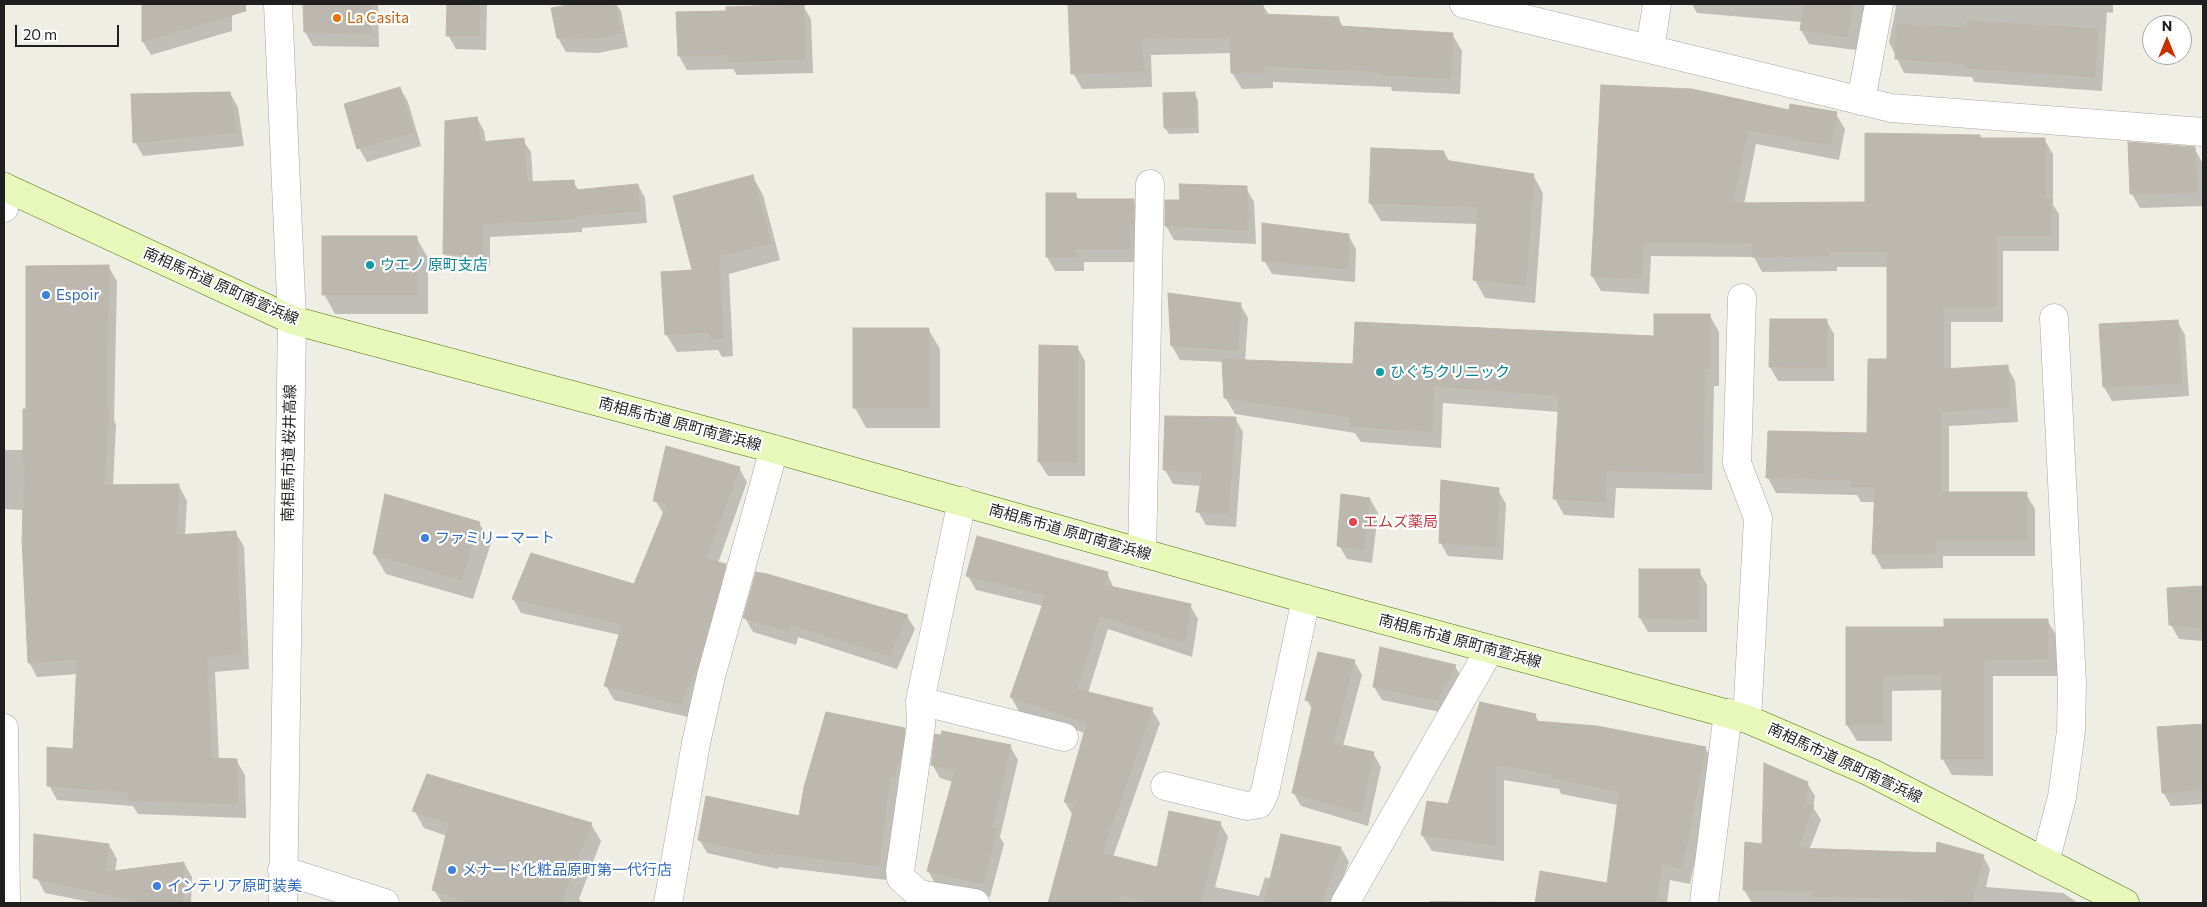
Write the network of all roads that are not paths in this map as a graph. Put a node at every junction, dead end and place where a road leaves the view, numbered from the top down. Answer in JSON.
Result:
{"nodes":[{"id":1,"x":278,"y":4,"type":"edge"},
{"id":2,"x":1464,"y":4,"type":"edge"},
{"id":3,"x":1657,"y":4,"type":"edge"},
{"id":4,"x":1879,"y":4,"type":"edge"},
{"id":5,"x":1650,"y":49,"type":"junction"},
{"id":6,"x":1861,"y":101,"type":"junction"},
{"id":7,"x":2203,"y":132,"type":"edge"},
{"id":8,"x":1150,"y":184,"type":"dead end"},
{"id":9,"x":4,"y":187,"type":"edge"},
{"id":10,"x":4,"y":208,"type":"edge"},
{"id":11,"x":1742,"y":298,"type":"dead end"},
{"id":12,"x":2054,"y":318,"type":"dead end"},
{"id":13,"x":292,"y":320,"type":"junction"},
{"id":14,"x":774,"y":449,"type":"junction"},
{"id":15,"x":962,"y":501,"type":"junction"},
{"id":16,"x":1142,"y":553,"type":"junction"},
{"id":17,"x":1306,"y":599,"type":"junction"},
{"id":18,"x":1490,"y":649,"type":"junction"},
{"id":19,"x":920,"y":701,"type":"junction"},
{"id":20,"x":1737,"y":716,"type":"junction"},
{"id":21,"x":4,"y":728,"type":"edge"},
{"id":22,"x":1064,"y":736,"type":"dead end"},
{"id":23,"x":1165,"y":786,"type":"dead end"},
{"id":24,"x":2045,"y":862,"type":"junction"},
{"id":25,"x":282,"y":870,"type":"junction"},
{"id":26,"x":6,"y":903,"type":"edge"},
{"id":27,"x":283,"y":903,"type":"edge"},
{"id":28,"x":385,"y":903,"type":"edge"},
{"id":29,"x":668,"y":903,"type":"edge"},
{"id":30,"x":975,"y":903,"type":"edge"},
{"id":31,"x":1345,"y":903,"type":"edge"},
{"id":32,"x":1704,"y":903,"type":"edge"},
{"id":33,"x":2125,"y":903,"type":"edge"}],
"edges":[{"from":1,"to":13,"type":"street","name":"南相馬市道 桜井高線"},
{"from":2,"to":5,"type":"street"},
{"from":3,"to":5,"type":"street"},
{"from":4,"to":6,"type":"street"},
{"from":5,"to":6,"type":"street"},
{"from":6,"to":7,"type":"street"},
{"from":8,"to":16,"type":"street"},
{"from":9,"to":10,"type":"street"},
{"from":9,"to":13,"type":"street","name":"南相馬市道 原町南萱浜線"},
{"from":11,"to":20,"type":"street"},
{"from":12,"to":24,"type":"street"},
{"from":13,"to":14,"type":"street","name":"南相馬市道 原町南萱浜線"},
{"from":13,"to":25,"type":"street","name":"南相馬市道 桜井高線"},
{"from":14,"to":15,"type":"street","name":"南相馬市道 原町南萱浜線"},
{"from":14,"to":29,"type":"street"},
{"from":15,"to":16,"type":"street","name":"南相馬市道 原町南萱浜線"},
{"from":15,"to":19,"type":"street"},
{"from":16,"to":17,"type":"street","name":"南相馬市道 原町南萱浜線"},
{"from":17,"to":18,"type":"street","name":"南相馬市道 原町南萱浜線"},
{"from":17,"to":23,"type":"street"},
{"from":18,"to":20,"type":"street","name":"南相馬市道 原町南萱浜線"},
{"from":18,"to":31,"type":"street"},
{"from":19,"to":22,"type":"street"},
{"from":19,"to":30,"type":"street"},
{"from":20,"to":24,"type":"street","name":"南相馬市道 原町南萱浜線"},
{"from":20,"to":32,"type":"street"},
{"from":21,"to":26,"type":"street"},
{"from":24,"to":33,"type":"street","name":"南相馬市道 原町南萱浜線"},
{"from":25,"to":27,"type":"street","name":"南相馬市道 桜井高線"},
{"from":25,"to":28,"type":"street"}]}
